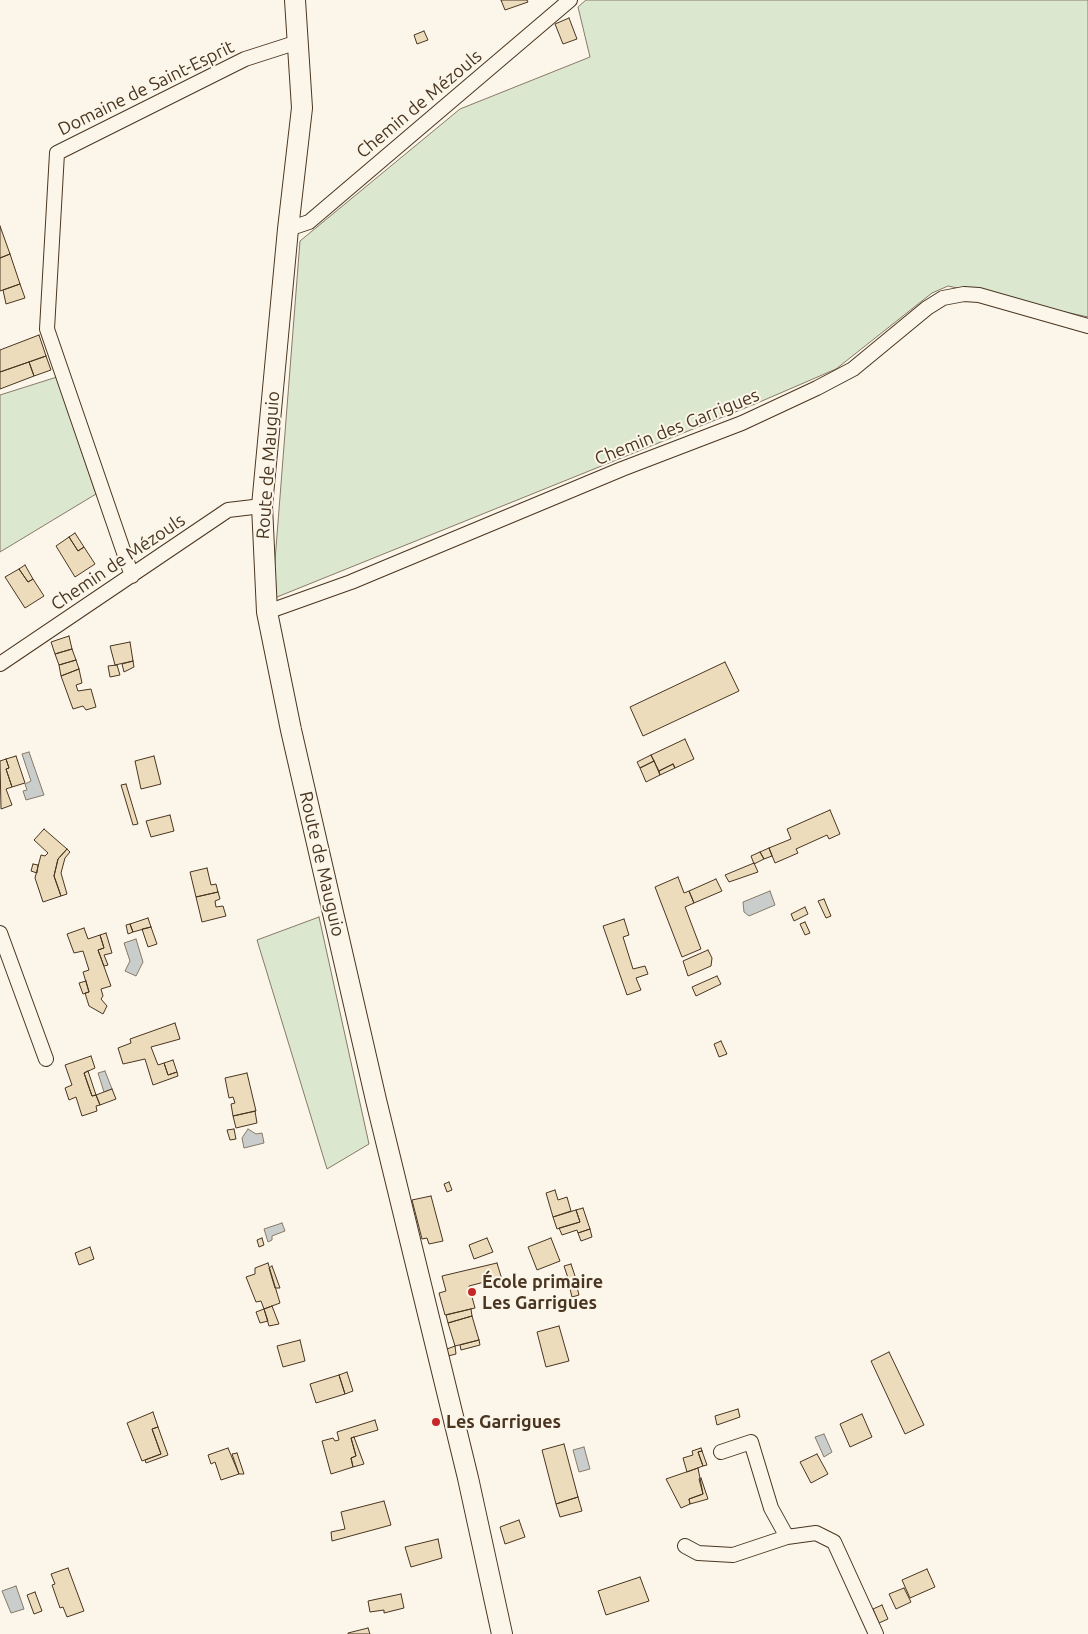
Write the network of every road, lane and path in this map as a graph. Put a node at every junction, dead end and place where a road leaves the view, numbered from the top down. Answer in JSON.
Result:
{"nodes":[{"id":1,"x":295,"y":0,"type":"edge"},
{"id":2,"x":570,"y":0,"type":"edge"},
{"id":3,"x":298,"y":42,"type":"junction"},
{"id":4,"x":288,"y":229,"type":"junction"},
{"id":5,"x":1088,"y":326,"type":"edge"},
{"id":6,"x":262,"y":506,"type":"junction"},
{"id":7,"x":132,"y":576,"type":"junction"},
{"id":8,"x":267,"y":612,"type":"junction"},
{"id":9,"x":0,"y":664,"type":"edge"},
{"id":10,"x":0,"y":933,"type":"edge"},
{"id":11,"x":46,"y":1059,"type":"dead end"},
{"id":12,"x":721,"y":1452,"type":"dead end"},
{"id":13,"x":787,"y":1537,"type":"junction"},
{"id":14,"x":685,"y":1546,"type":"dead end"},
{"id":15,"x":502,"y":1634,"type":"edge"},
{"id":16,"x":876,"y":1634,"type":"edge"}],
"edges":[{"from":1,"to":3,"type":"street","name":"Route de Mauguio"},
{"from":2,"to":4,"type":"street","name":"Chemin de Mézouls"},
{"from":3,"to":4,"type":"street","name":"Route de Mauguio"},
{"from":3,"to":7,"type":"street","name":"Domaine de Saint-Esprit"},
{"from":4,"to":6,"type":"street","name":"Route de Mauguio"},
{"from":5,"to":8,"type":"street","name":"Chemin des Garrigues"},
{"from":6,"to":7,"type":"street","name":"Chemin de Mézouls"},
{"from":6,"to":8,"type":"street","name":"Route de Mauguio"},
{"from":7,"to":9,"type":"street","name":"Chemin de Mézouls"},
{"from":8,"to":15,"type":"street","name":"Route de Mauguio"},
{"from":10,"to":11,"type":"street"},
{"from":12,"to":13,"type":"street"},
{"from":13,"to":14,"type":"street"},
{"from":13,"to":16,"type":"street"}]}
